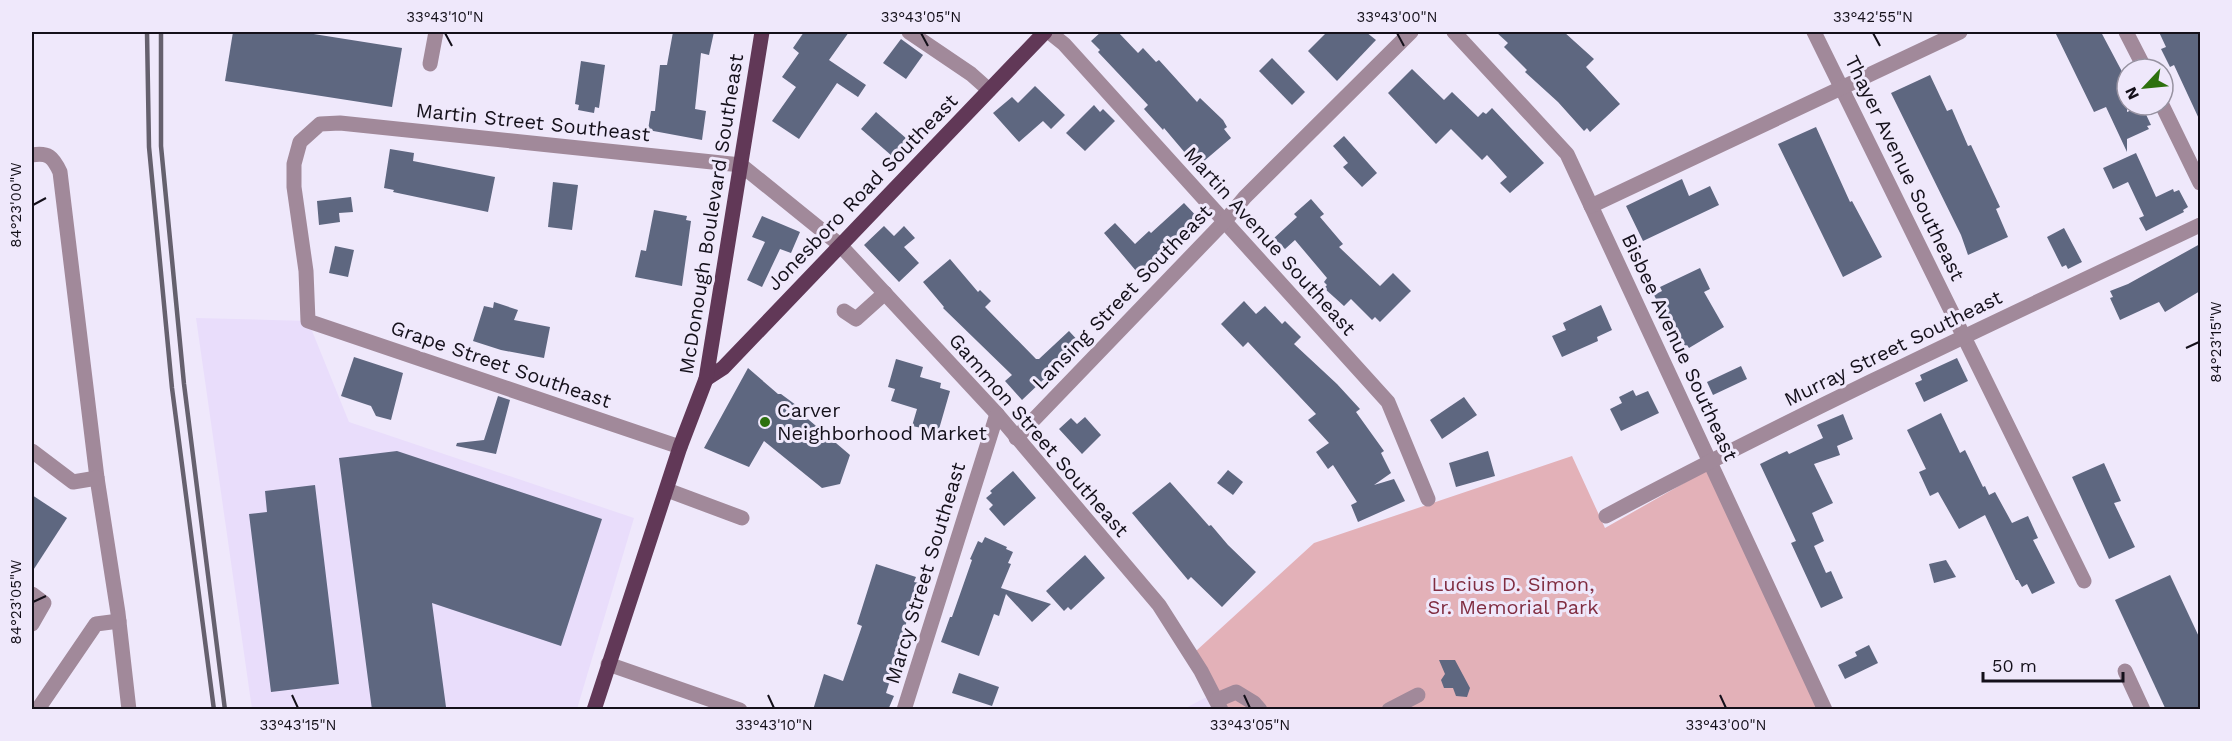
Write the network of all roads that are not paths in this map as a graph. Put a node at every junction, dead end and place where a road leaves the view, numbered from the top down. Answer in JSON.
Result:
{"nodes":[{"id":1,"x":436,"y":32,"type":"edge"},
{"id":2,"x":762,"y":32,"type":"edge"},
{"id":3,"x":909,"y":32,"type":"edge"},
{"id":4,"x":1047,"y":32,"type":"edge"},
{"id":5,"x":1411,"y":32,"type":"edge"},
{"id":6,"x":1454,"y":32,"type":"edge"},
{"id":7,"x":1814,"y":32,"type":"edge"},
{"id":8,"x":1960,"y":32,"type":"edge"},
{"id":9,"x":2126,"y":32,"type":"edge"},
{"id":10,"x":2139,"y":57,"type":"edge"},
{"id":11,"x":430,"y":64,"type":"dead end"},
{"id":12,"x":1842,"y":86,"type":"junction"},
{"id":13,"x":989,"y":90,"type":"junction"},
{"id":14,"x":2168,"y":117,"type":"edge"},
{"id":15,"x":32,"y":155,"type":"edge"},
{"id":16,"x":741,"y":165,"type":"junction"},
{"id":17,"x":2200,"y":183,"type":"edge"},
{"id":18,"x":1591,"y":207,"type":"junction"},
{"id":19,"x":1224,"y":222,"type":"junction"},
{"id":20,"x":2200,"y":225,"type":"edge"},
{"id":21,"x":840,"y":245,"type":"junction"},
{"id":22,"x":885,"y":293,"type":"junction"},
{"id":23,"x":844,"y":310,"type":"dead end"},
{"id":24,"x":308,"y":321,"type":"joint"},
{"id":25,"x":1964,"y":336,"type":"junction"},
{"id":26,"x":706,"y":379,"type":"junction"},
{"id":27,"x":997,"y":414,"type":"junction"},
{"id":28,"x":1016,"y":438,"type":"junction"},
{"id":29,"x":680,"y":447,"type":"junction"},
{"id":30,"x":32,"y":451,"type":"edge"},
{"id":31,"x":1709,"y":461,"type":"junction"},
{"id":32,"x":97,"y":478,"type":"junction"},
{"id":33,"x":667,"y":489,"type":"junction"},
{"id":34,"x":1428,"y":499,"type":"dead end"},
{"id":35,"x":1606,"y":516,"type":"dead end"},
{"id":36,"x":742,"y":518,"type":"dead end"},
{"id":37,"x":2084,"y":581,"type":"dead end"},
{"id":38,"x":32,"y":594,"type":"edge"},
{"id":39,"x":119,"y":621,"type":"junction"},
{"id":40,"x":32,"y":624,"type":"edge"},
{"id":41,"x":608,"y":664,"type":"junction"},
{"id":42,"x":2125,"y":671,"type":"dead end"},
{"id":43,"x":1418,"y":695,"type":"dead end"},
{"id":44,"x":1219,"y":705,"type":"edge"},
{"id":45,"x":38,"y":709,"type":"edge"},
{"id":46,"x":129,"y":710,"type":"edge"},
{"id":47,"x":594,"y":710,"type":"edge"},
{"id":48,"x":740,"y":710,"type":"edge"},
{"id":49,"x":904,"y":710,"type":"edge"},
{"id":50,"x":1260,"y":710,"type":"edge"},
{"id":51,"x":1389,"y":710,"type":"edge"},
{"id":52,"x":1825,"y":710,"type":"edge"},
{"id":53,"x":2143,"y":710,"type":"edge"}],
"edges":[{"from":1,"to":11,"type":"street"},
{"from":2,"to":16,"type":"main road","name":"McDonough Boulevard Southeast"},
{"from":3,"to":13,"type":"street"},
{"from":4,"to":13,"type":"main road","name":"Jonesboro Road Southeast"},
{"from":4,"to":19,"type":"street","name":"Martin Avenue Southeast"},
{"from":5,"to":19,"type":"street","name":"Lansing Street Southeast"},
{"from":6,"to":18,"type":"street","name":"Bisbee Avenue Southeast"},
{"from":7,"to":12,"type":"street","name":"Thayer Avenue Southeast"},
{"from":8,"to":12,"type":"street"},
{"from":9,"to":10,"type":"street"},
{"from":12,"to":18,"type":"street"},
{"from":12,"to":25,"type":"street","name":"Thayer Avenue Southeast"},
{"from":13,"to":21,"type":"main road","name":"Jonesboro Road Southeast"},
{"from":14,"to":17,"type":"street"},
{"from":15,"to":32,"type":"street"},
{"from":16,"to":21,"type":"street","name":"Gammon Street Southeast"},
{"from":16,"to":24,"type":"street","name":"Martin Street Southeast"},
{"from":16,"to":26,"type":"main road","name":"McDonough Boulevard Southeast"},
{"from":18,"to":31,"type":"street","name":"Bisbee Avenue Southeast"},
{"from":19,"to":28,"type":"street","name":"Lansing Street Southeast"},
{"from":19,"to":34,"type":"street","name":"Martin Avenue Southeast"},
{"from":20,"to":25,"type":"street","name":"Murray Street Southeast"},
{"from":21,"to":22,"type":"street","name":"Gammon Street Southeast"},
{"from":21,"to":26,"type":"main road","name":"Jonesboro Road Southeast"},
{"from":22,"to":23,"type":"street"},
{"from":22,"to":27,"type":"street","name":"Gammon Street Southeast"},
{"from":24,"to":29,"type":"street","name":"Grape Street Southeast"},
{"from":25,"to":31,"type":"street","name":"Murray Street Southeast"},
{"from":25,"to":37,"type":"street","name":"Thayer Avenue Southeast"},
{"from":26,"to":29,"type":"main road","name":"McDonough Boulevard Southeast"},
{"from":27,"to":28,"type":"street","name":"Gammon Street Southeast"},
{"from":27,"to":49,"type":"street","name":"Marcy Street Southeast"},
{"from":28,"to":44,"type":"street","name":"Gammon Street Southeast"},
{"from":29,"to":33,"type":"main road","name":"McDonough Boulevard Southeast"},
{"from":30,"to":32,"type":"street"},
{"from":31,"to":35,"type":"street","name":"Murray Street Southeast"},
{"from":31,"to":52,"type":"street","name":"Bisbee Avenue Southeast"},
{"from":32,"to":39,"type":"street"},
{"from":33,"to":36,"type":"street"},
{"from":33,"to":41,"type":"main road","name":"McDonough Boulevard Southeast"},
{"from":38,"to":40,"type":"street"},
{"from":39,"to":45,"type":"street"},
{"from":39,"to":46,"type":"street"},
{"from":41,"to":47,"type":"main road","name":"McDonough Boulevard Southeast"},
{"from":41,"to":48,"type":"street"},
{"from":42,"to":53,"type":"street"},
{"from":43,"to":51,"type":"street"},
{"from":44,"to":50,"type":"street"}]}
